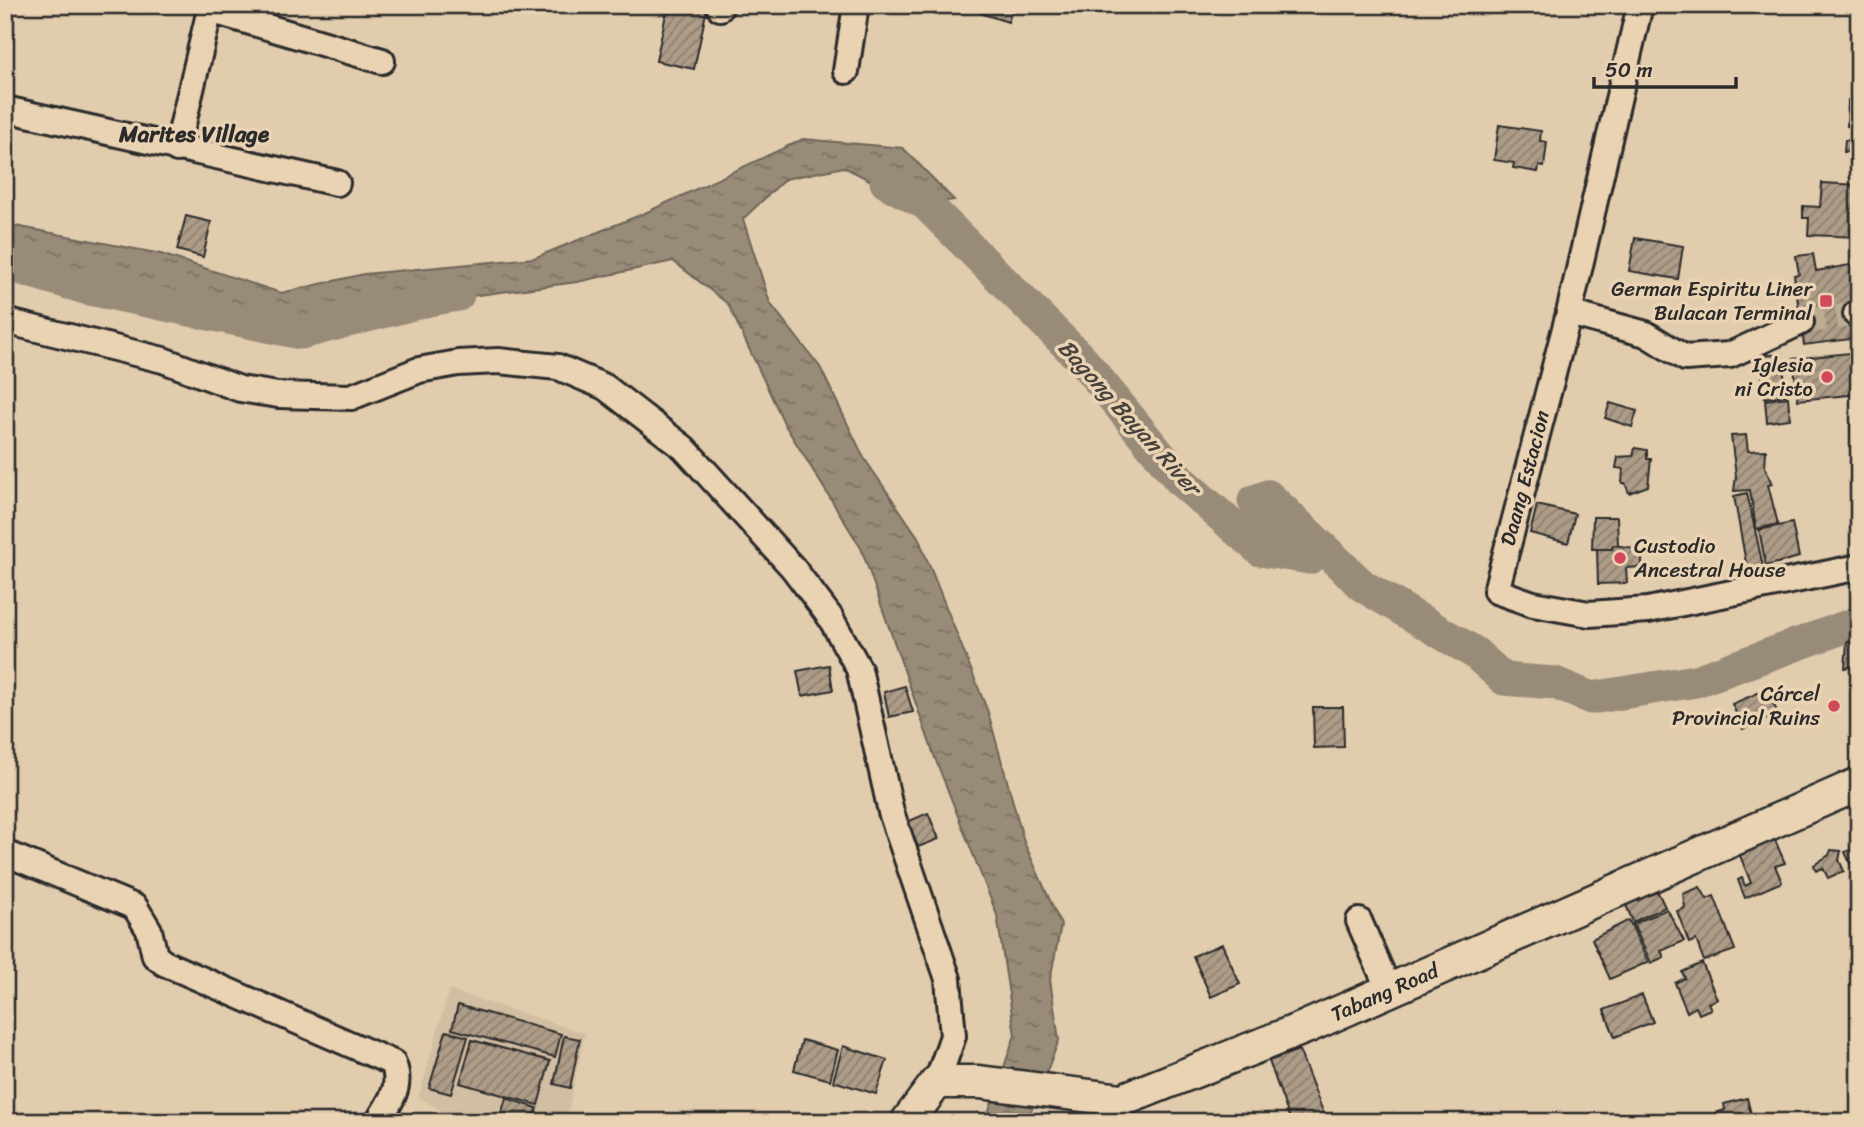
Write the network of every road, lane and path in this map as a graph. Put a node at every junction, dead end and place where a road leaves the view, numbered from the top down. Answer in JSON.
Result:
{"nodes":[{"id":1,"x":856,"y":5,"type":"edge"},
{"id":2,"x":1640,"y":5,"type":"edge"},
{"id":3,"x":210,"y":8,"type":"edge"},
{"id":4,"x":382,"y":61,"type":"dead end"},
{"id":5,"x":845,"y":71,"type":"dead end"},
{"id":6,"x":5,"y":109,"type":"edge"},
{"id":7,"x":177,"y":149,"type":"junction"},
{"id":8,"x":337,"y":183,"type":"dead end"},
{"id":9,"x":1569,"y":313,"type":"junction"},
{"id":10,"x":1801,"y":322,"type":"tunnel mouth"},
{"id":11,"x":7,"y":328,"type":"edge"},
{"id":12,"x":1859,"y":567,"type":"edge"},
{"id":13,"x":1859,"y":784,"type":"edge"},
{"id":14,"x":5,"y":853,"type":"edge"},
{"id":15,"x":1359,"y":921,"type":"dead end"},
{"id":16,"x":1389,"y":990,"type":"junction"},
{"id":17,"x":937,"y":1082,"type":"junction"},
{"id":18,"x":1116,"y":1111,"type":"edge"},
{"id":19,"x":378,"y":1122,"type":"edge"},
{"id":20,"x":907,"y":1122,"type":"edge"}],
"edges":[{"from":1,"to":5,"type":"street"},
{"from":2,"to":9,"type":"street","name":"Daang Estacion"},
{"from":3,"to":4,"type":"street"},
{"from":3,"to":7,"type":"street"},
{"from":6,"to":7,"type":"street"},
{"from":7,"to":8,"type":"street"},
{"from":9,"to":10,"type":"street"},
{"from":9,"to":12,"type":"street","name":"Daang Estacion"},
{"from":11,"to":17,"type":"street"},
{"from":13,"to":16,"type":"main road","name":"Tabang Road"},
{"from":14,"to":19,"type":"street"},
{"from":15,"to":16,"type":"street"},
{"from":16,"to":18,"type":"main road","name":"Tabang Road"},
{"from":17,"to":18,"type":"main road","name":"Tabang Road"},
{"from":17,"to":20,"type":"main road"}]}
